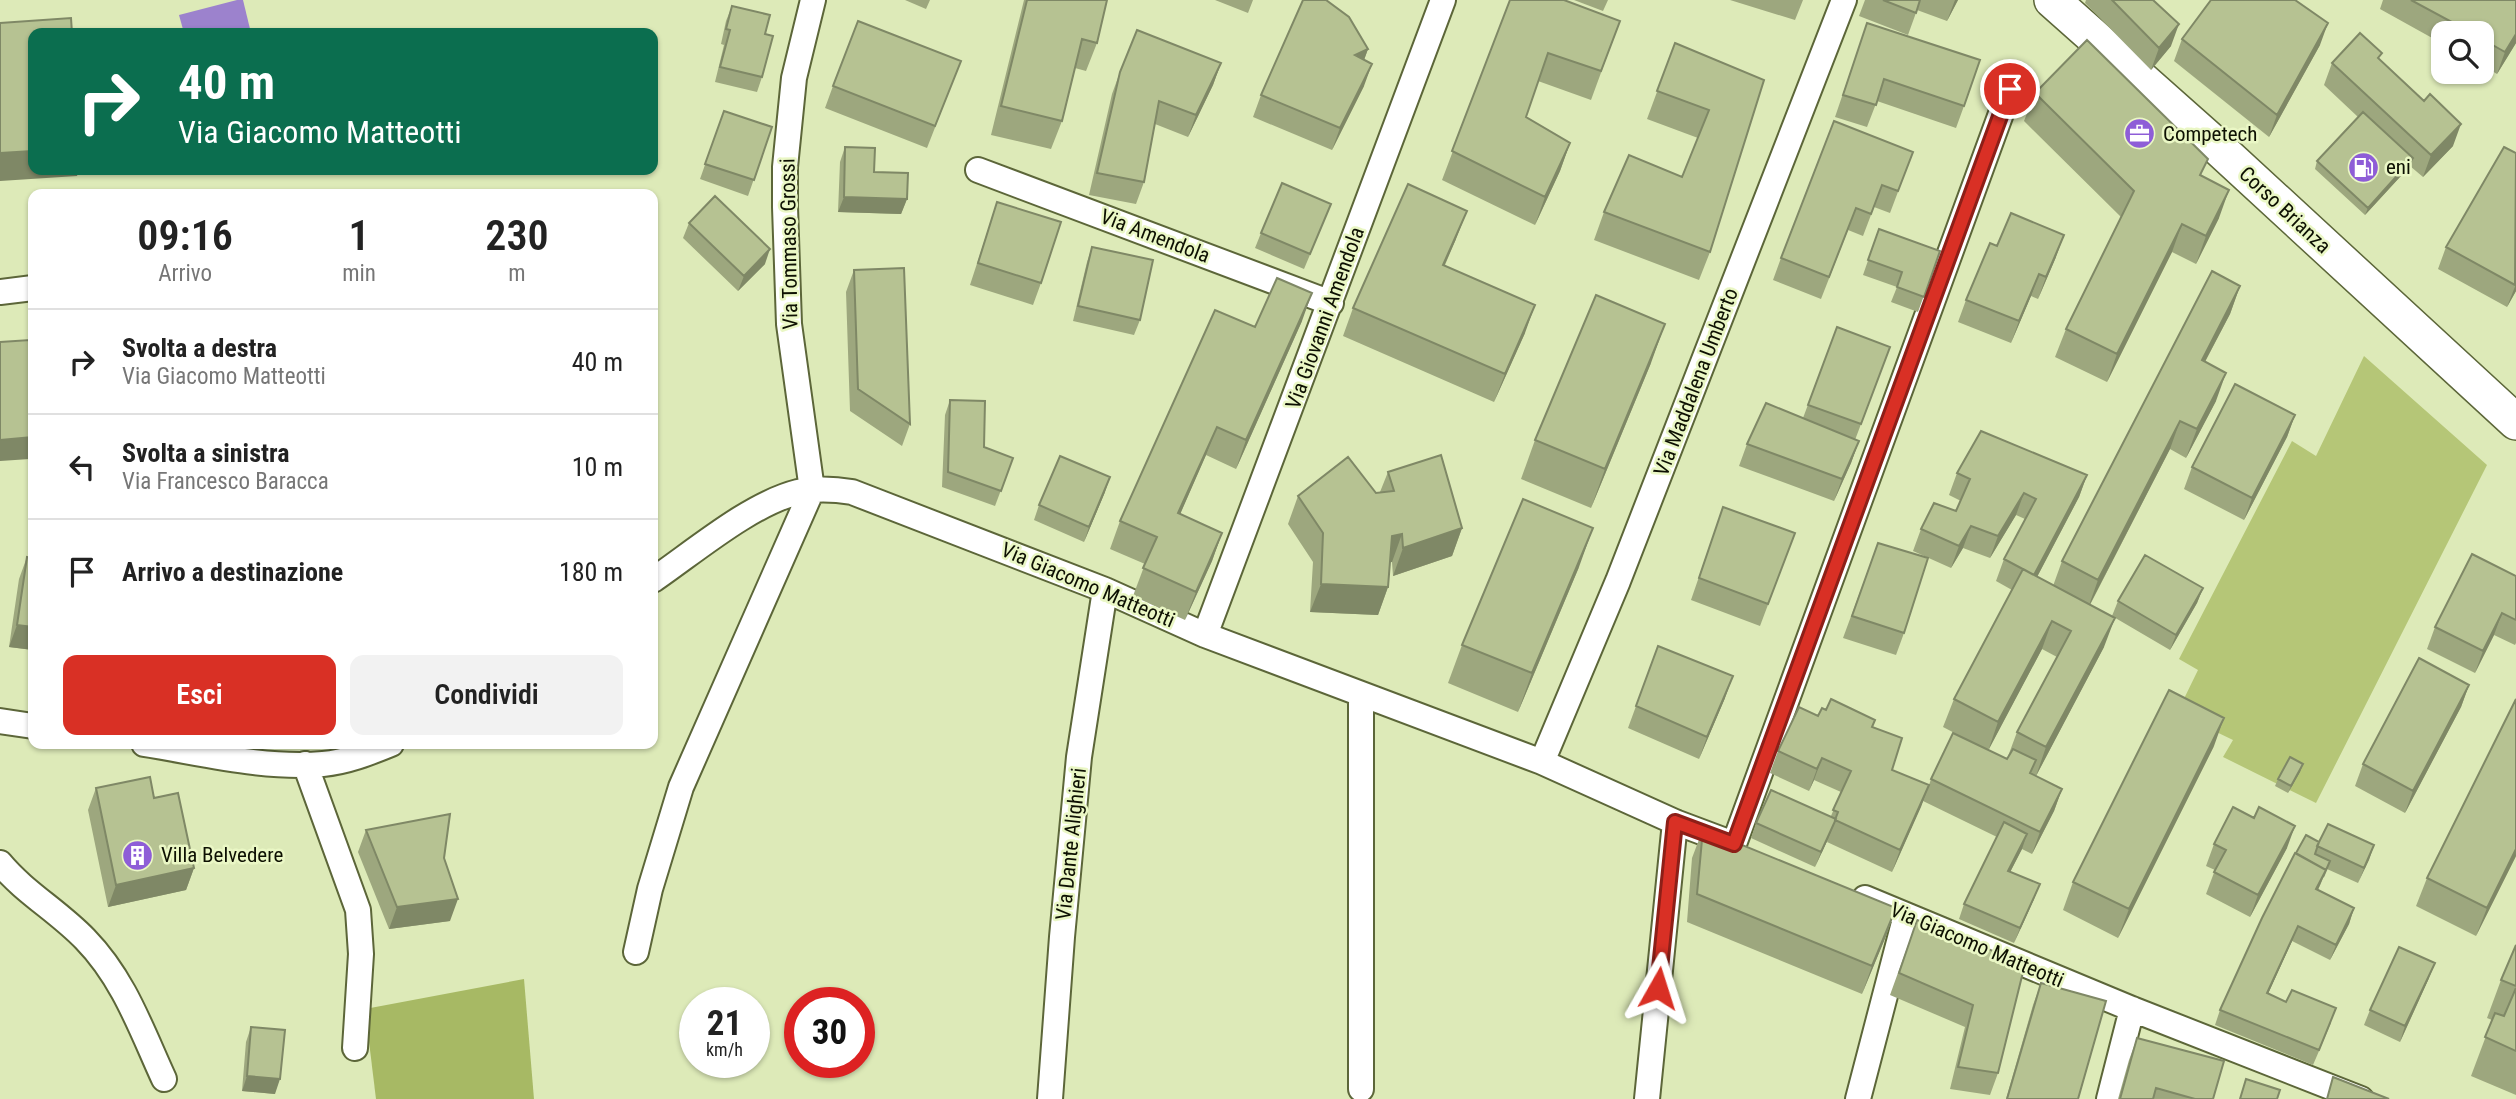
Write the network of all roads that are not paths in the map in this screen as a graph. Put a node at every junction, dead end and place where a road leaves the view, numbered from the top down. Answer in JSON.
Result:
{"nodes":[{"id":1,"x":813,"y":0,"type":"edge"},
{"id":2,"x":1443,"y":0,"type":"edge"},
{"id":3,"x":1844,"y":0,"type":"edge"},
{"id":4,"x":2053,"y":0,"type":"edge"},
{"id":5,"x":2010,"y":89,"type":"dead end"},
{"id":6,"x":978,"y":170,"type":"dead end"},
{"id":7,"x":28,"y":289,"type":"edge"},
{"id":8,"x":0,"y":292,"type":"edge"},
{"id":9,"x":1331,"y":303,"type":"junction"},
{"id":10,"x":2516,"y":422,"type":"edge"},
{"id":11,"x":812,"y":489,"type":"junction"},
{"id":12,"x":658,"y":577,"type":"edge"},
{"id":13,"x":1105,"y":590,"type":"junction"},
{"id":14,"x":1205,"y":635,"type":"junction"},
{"id":15,"x":1362,"y":694,"type":"junction"},
{"id":16,"x":0,"y":721,"type":"edge"},
{"id":17,"x":28,"y":725,"type":"edge"},
{"id":18,"x":177,"y":749,"type":"edge"},
{"id":19,"x":378,"y":749,"type":"edge"},
{"id":20,"x":1542,"y":762,"type":"junction"},
{"id":21,"x":305,"y":764,"type":"junction"},
{"id":22,"x":1675,"y":822,"type":"junction"},
{"id":23,"x":1734,"y":844,"type":"junction"},
{"id":24,"x":1759,"y":854,"type":"edge"},
{"id":25,"x":0,"y":863,"type":"edge"},
{"id":26,"x":1845,"y":889,"type":"edge"},
{"id":27,"x":1906,"y":915,"type":"junction"},
{"id":28,"x":636,"y":952,"type":"dead end"},
{"id":29,"x":2132,"y":1009,"type":"junction"},
{"id":30,"x":355,"y":1048,"type":"dead end"},
{"id":31,"x":164,"y":1079,"type":"dead end"},
{"id":32,"x":1361,"y":1090,"type":"dead end"},
{"id":33,"x":1050,"y":1099,"type":"edge"},
{"id":34,"x":1647,"y":1099,"type":"edge"},
{"id":35,"x":1858,"y":1099,"type":"edge"},
{"id":36,"x":2109,"y":1099,"type":"edge"},
{"id":37,"x":2361,"y":1099,"type":"edge"}],
"edges":[{"from":1,"to":11,"type":"street","name":"Via Tommaso Grossi"},
{"from":2,"to":9,"type":"street","name":"Via Giovanni Amendola"},
{"from":3,"to":20,"type":"street","name":"Via Maddalena Umberto"},
{"from":4,"to":10,"type":"main road","name":"Corso Brianza"},
{"from":5,"to":23,"type":"street"},
{"from":6,"to":9,"type":"street","name":"Via Amendola"},
{"from":7,"to":8,"type":"street"},
{"from":9,"to":14,"type":"street","name":"Via Giovanni Amendola"},
{"from":11,"to":12,"type":"street","name":"Via Giacomo Matteotti"},
{"from":11,"to":13,"type":"street","name":"Via Giacomo Matteotti"},
{"from":11,"to":28,"type":"street"},
{"from":13,"to":14,"type":"street","name":"Via Giacomo Matteotti"},
{"from":13,"to":33,"type":"street","name":"Via Dante Alighieri"},
{"from":14,"to":15,"type":"street","name":"Via Giacomo Matteotti"},
{"from":15,"to":20,"type":"street","name":"Via Giacomo Matteotti"},
{"from":15,"to":32,"type":"street"},
{"from":16,"to":17,"type":"street"},
{"from":18,"to":21,"type":"street"},
{"from":19,"to":21,"type":"street"},
{"from":20,"to":22,"type":"street","name":"Via Giacomo Matteotti"},
{"from":21,"to":30,"type":"street"},
{"from":22,"to":23,"type":"street","name":"Via Giacomo Matteotti"},
{"from":22,"to":34,"type":"street"},
{"from":23,"to":24,"type":"street","name":"Via Giacomo Matteotti"},
{"from":25,"to":31,"type":"street"},
{"from":26,"to":27,"type":"street","name":"Via Giacomo Matteotti"},
{"from":27,"to":29,"type":"street","name":"Via Giacomo Matteotti"},
{"from":27,"to":35,"type":"street"},
{"from":29,"to":36,"type":"street"},
{"from":29,"to":37,"type":"street","name":"Via Giacomo Matteotti"}]}
